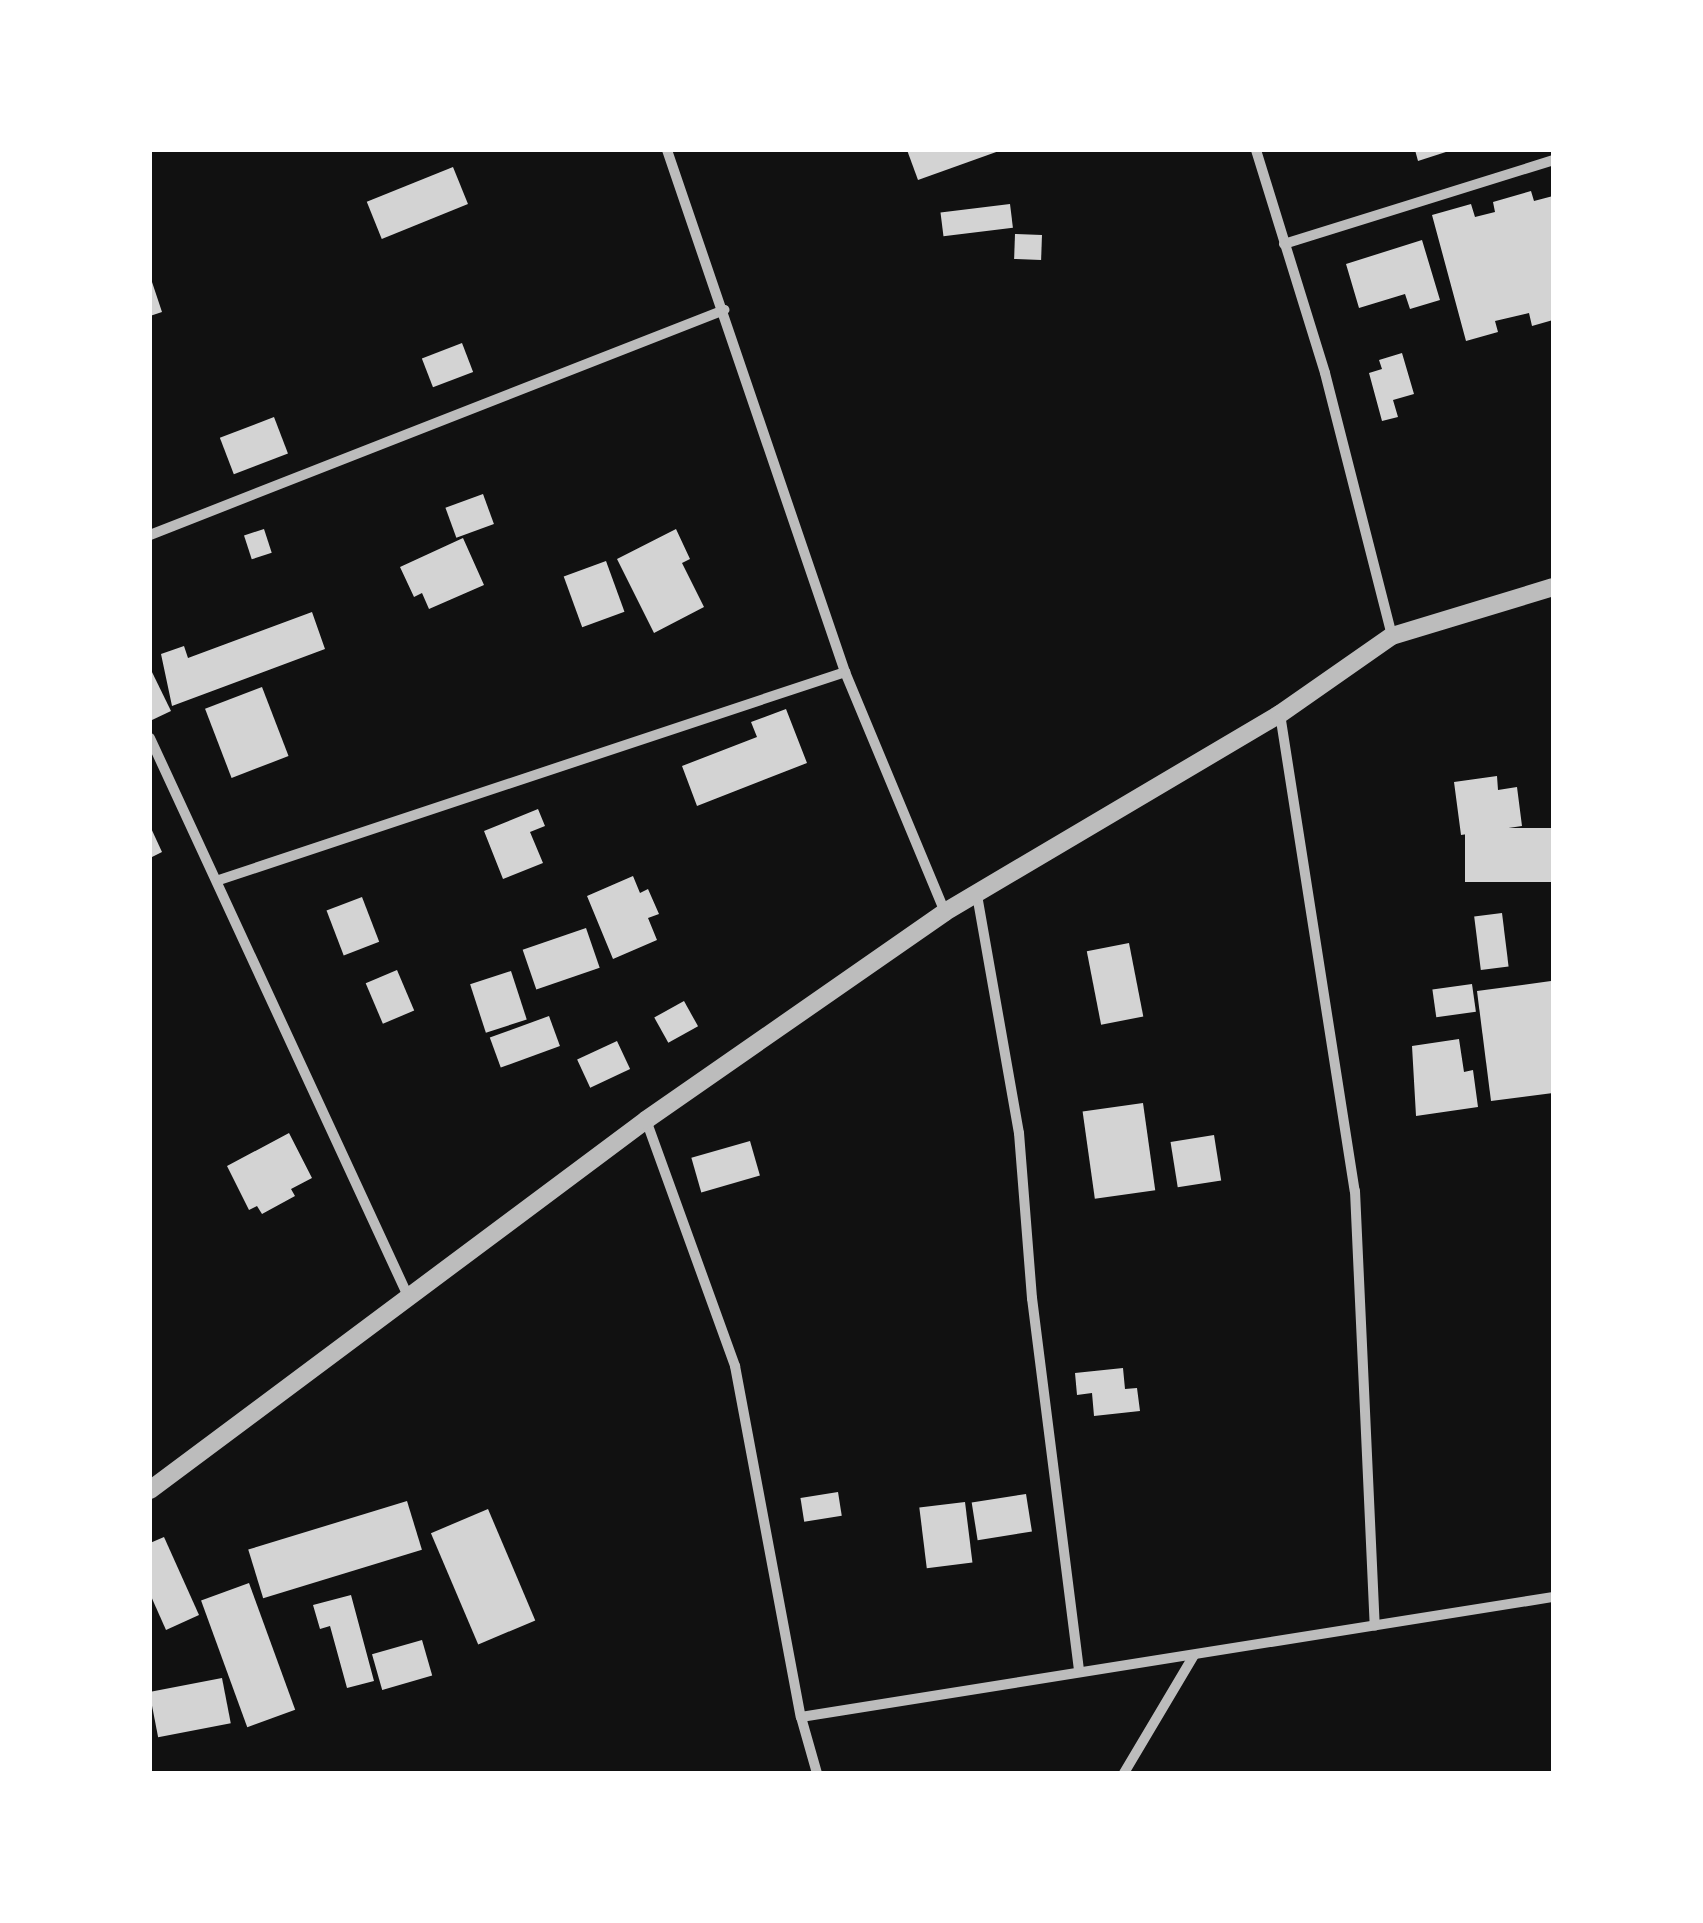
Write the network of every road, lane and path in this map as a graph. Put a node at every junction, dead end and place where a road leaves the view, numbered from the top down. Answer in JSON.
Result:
{"nodes":[{"id":1,"x":667,"y":150,"type":"edge"},
{"id":2,"x":1256,"y":150,"type":"edge"},
{"id":3,"x":1553,"y":160,"type":"edge"},
{"id":4,"x":1284,"y":244,"type":"junction"},
{"id":5,"x":724,"y":310,"type":"junction"},
{"id":6,"x":150,"y":535,"type":"edge"},
{"id":7,"x":1553,"y":587,"type":"edge"},
{"id":8,"x":1392,"y":636,"type":"junction"},
{"id":9,"x":845,"y":672,"type":"junction"},
{"id":10,"x":1280,"y":714,"type":"junction"},
{"id":11,"x":150,"y":738,"type":"edge"},
{"id":12,"x":219,"y":880,"type":"junction"},
{"id":13,"x":977,"y":896,"type":"junction"},
{"id":14,"x":945,"y":912,"type":"junction"},
{"id":15,"x":646,"y":1120,"type":"junction"},
{"id":16,"x":408,"y":1296,"type":"junction"},
{"id":17,"x":150,"y":1490,"type":"edge"},
{"id":18,"x":1553,"y":1597,"type":"edge"},
{"id":19,"x":1375,"y":1626,"type":"junction"},
{"id":20,"x":1194,"y":1654,"type":"junction"},
{"id":21,"x":1079,"y":1670,"type":"junction"},
{"id":22,"x":801,"y":1718,"type":"junction"},
{"id":23,"x":817,"y":1773,"type":"edge"},
{"id":24,"x":1124,"y":1773,"type":"edge"}],
"edges":[{"from":1,"to":5,"type":"street"},
{"from":2,"to":4,"type":"street"},
{"from":3,"to":4,"type":"street"},
{"from":4,"to":8,"type":"street"},
{"from":5,"to":6,"type":"street"},
{"from":5,"to":9,"type":"street"},
{"from":7,"to":8,"type":"street"},
{"from":8,"to":10,"type":"street"},
{"from":9,"to":12,"type":"street"},
{"from":9,"to":14,"type":"street"},
{"from":10,"to":13,"type":"street"},
{"from":10,"to":19,"type":"street"},
{"from":11,"to":12,"type":"street"},
{"from":12,"to":16,"type":"street"},
{"from":13,"to":14,"type":"street"},
{"from":13,"to":21,"type":"street"},
{"from":14,"to":15,"type":"street"},
{"from":15,"to":16,"type":"street"},
{"from":15,"to":22,"type":"street"},
{"from":16,"to":17,"type":"street"},
{"from":18,"to":19,"type":"street"},
{"from":19,"to":20,"type":"street"},
{"from":20,"to":21,"type":"street"},
{"from":20,"to":24,"type":"street"},
{"from":21,"to":22,"type":"street"},
{"from":22,"to":23,"type":"street"}]}
